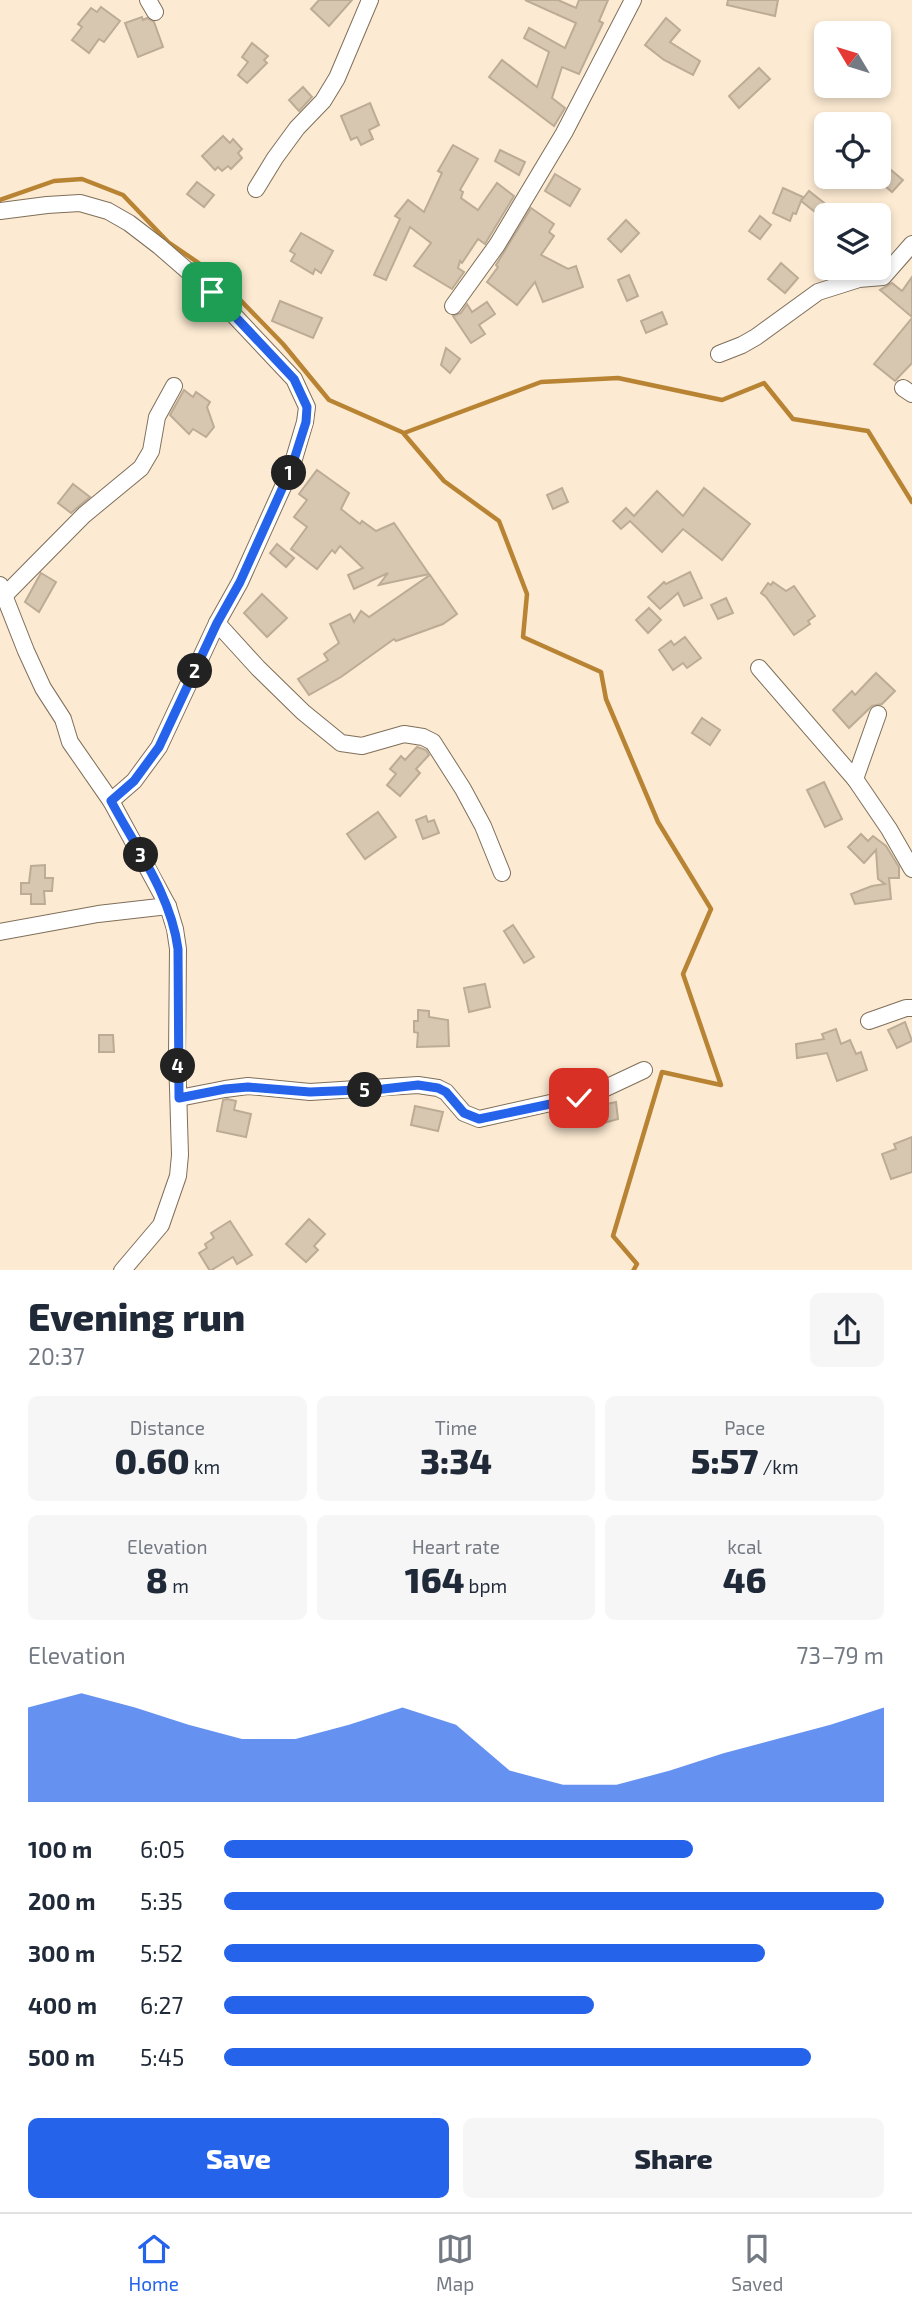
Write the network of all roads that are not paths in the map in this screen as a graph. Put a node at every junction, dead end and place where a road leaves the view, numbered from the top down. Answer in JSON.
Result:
{"nodes":[{"id":1,"x":370,"y":0,"type":"edge"},
{"id":2,"x":633,"y":0,"type":"edge"},
{"id":3,"x":256,"y":189,"type":"dead end"},
{"id":4,"x":0,"y":211,"type":"edge"},
{"id":5,"x":912,"y":244,"type":"edge"},
{"id":6,"x":453,"y":306,"type":"dead end"},
{"id":7,"x":719,"y":354,"type":"dead end"},
{"id":8,"x":174,"y":386,"type":"dead end"},
{"id":9,"x":3,"y":590,"type":"edge"},
{"id":10,"x":217,"y":623,"type":"junction"},
{"id":11,"x":759,"y":668,"type":"dead end"},
{"id":12,"x":877,"y":714,"type":"dead end"},
{"id":13,"x":855,"y":779,"type":"junction"},
{"id":14,"x":111,"y":801,"type":"junction"},
{"id":15,"x":912,"y":869,"type":"edge"},
{"id":16,"x":502,"y":873,"type":"dead end"},
{"id":17,"x":168,"y":906,"type":"junction"},
{"id":18,"x":0,"y":932,"type":"edge"},
{"id":19,"x":912,"y":1008,"type":"edge"},
{"id":20,"x":869,"y":1021,"type":"dead end"},
{"id":21,"x":644,"y":1070,"type":"dead end"},
{"id":22,"x":179,"y":1098,"type":"junction"},
{"id":23,"x":122,"y":1270,"type":"edge"}],
"edges":[{"from":1,"to":3,"type":"street"},
{"from":2,"to":6,"type":"street"},
{"from":4,"to":10,"type":"street"},
{"from":5,"to":7,"type":"street"},
{"from":8,"to":9,"type":"street"},
{"from":9,"to":14,"type":"street"},
{"from":10,"to":14,"type":"street"},
{"from":10,"to":16,"type":"street"},
{"from":11,"to":13,"type":"street"},
{"from":12,"to":13,"type":"street"},
{"from":13,"to":15,"type":"street"},
{"from":14,"to":17,"type":"street"},
{"from":17,"to":18,"type":"street"},
{"from":17,"to":22,"type":"street"},
{"from":19,"to":20,"type":"street"},
{"from":21,"to":22,"type":"street"},
{"from":22,"to":23,"type":"street"}]}
